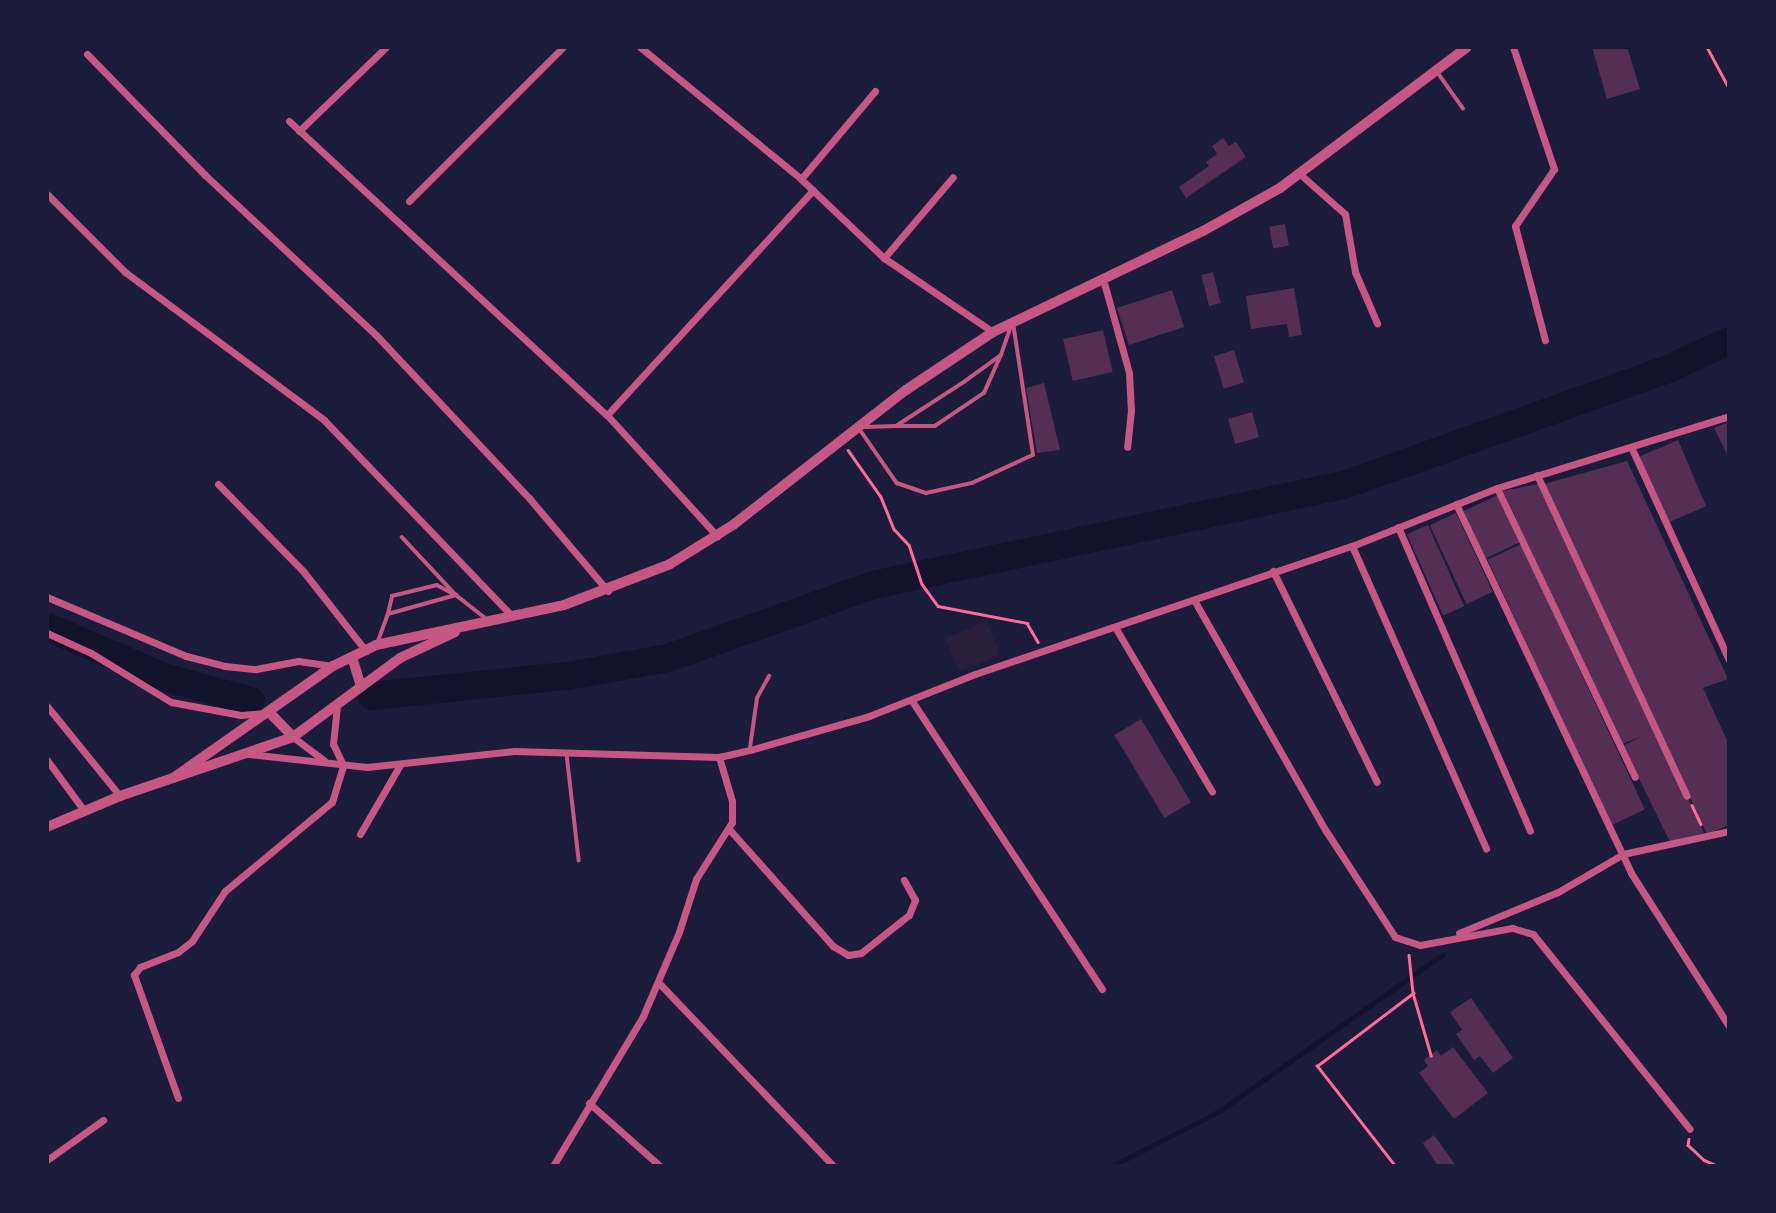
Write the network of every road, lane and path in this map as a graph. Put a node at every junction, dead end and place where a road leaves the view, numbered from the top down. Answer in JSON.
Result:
{"nodes":[{"id":1,"x":386,"y":47,"type":"edge"},
{"id":2,"x":563,"y":47,"type":"edge"},
{"id":3,"x":640,"y":47,"type":"edge"},
{"id":4,"x":1467,"y":47,"type":"edge"},
{"id":5,"x":1513,"y":47,"type":"edge"},
{"id":6,"x":1707,"y":47,"type":"edge"},
{"id":7,"x":87,"y":54,"type":"dead end"},
{"id":8,"x":1435,"y":69,"type":"junction"},
{"id":9,"x":1729,"y":88,"type":"edge"},
{"id":10,"x":874,"y":91,"type":"dead end"},
{"id":11,"x":1463,"y":108,"type":"dead end"},
{"id":12,"x":289,"y":121,"type":"dead end"},
{"id":13,"x":299,"y":131,"type":"junction"},
{"id":14,"x":1301,"y":174,"type":"junction"},
{"id":15,"x":953,"y":177,"type":"dead end"},
{"id":16,"x":801,"y":180,"type":"junction"},
{"id":17,"x":813,"y":190,"type":"junction"},
{"id":18,"x":47,"y":194,"type":"edge"},
{"id":19,"x":409,"y":201,"type":"dead end"},
{"id":20,"x":884,"y":258,"type":"junction"},
{"id":21,"x":1103,"y":279,"type":"junction"},
{"id":22,"x":1013,"y":321,"type":"junction"},
{"id":23,"x":1377,"y":323,"type":"dead end"},
{"id":24,"x":993,"y":332,"type":"junction"},
{"id":25,"x":1545,"y":340,"type":"dead end"},
{"id":26,"x":1001,"y":355,"type":"junction"},
{"id":27,"x":607,"y":415,"type":"junction"},
{"id":28,"x":1729,"y":416,"type":"edge"},
{"id":29,"x":896,"y":426,"type":"junction"},
{"id":30,"x":858,"y":427,"type":"junction"},
{"id":31,"x":841,"y":440,"type":"junction"},
{"id":32,"x":1127,"y":447,"type":"dead end"},
{"id":33,"x":1632,"y":449,"type":"junction"},
{"id":34,"x":1537,"y":475,"type":"junction"},
{"id":35,"x":218,"y":484,"type":"dead end"},
{"id":36,"x":1497,"y":488,"type":"junction"},
{"id":37,"x":1456,"y":505,"type":"junction"},
{"id":38,"x":1398,"y":527,"type":"junction"},
{"id":39,"x":717,"y":536,"type":"junction"},
{"id":40,"x":402,"y":537,"type":"dead end"},
{"id":41,"x":1352,"y":546,"type":"junction"},
{"id":42,"x":1273,"y":571,"type":"junction"},
{"id":43,"x":608,"y":592,"type":"junction"},
{"id":44,"x":456,"y":595,"type":"junction"},
{"id":45,"x":47,"y":597,"type":"edge"},
{"id":46,"x":1194,"y":600,"type":"junction"},
{"id":47,"x":388,"y":614,"type":"junction"},
{"id":48,"x":512,"y":616,"type":"junction"},
{"id":49,"x":488,"y":621,"type":"junction"},
{"id":50,"x":1115,"y":626,"type":"junction"},
{"id":51,"x":465,"y":627,"type":"junction"},
{"id":52,"x":47,"y":633,"type":"edge"},
{"id":53,"x":1038,"y":642,"type":"joint"},
{"id":54,"x":376,"y":645,"type":"junction"},
{"id":55,"x":366,"y":651,"type":"junction"},
{"id":56,"x":1043,"y":653,"type":"junction"},
{"id":57,"x":352,"y":657,"type":"junction"},
{"id":58,"x":1729,"y":660,"type":"edge"},
{"id":59,"x":332,"y":666,"type":"junction"},
{"id":60,"x":769,"y":676,"type":"dead end"},
{"id":61,"x":361,"y":687,"type":"junction"},
{"id":62,"x":912,"y":701,"type":"junction"},
{"id":63,"x":47,"y":706,"type":"edge"},
{"id":64,"x":337,"y":708,"type":"junction"},
{"id":65,"x":270,"y":713,"type":"junction"},
{"id":66,"x":293,"y":737,"type":"junction"},
{"id":67,"x":750,"y":750,"type":"junction"},
{"id":68,"x":242,"y":754,"type":"junction"},
{"id":69,"x":567,"y":754,"type":"junction"},
{"id":70,"x":719,"y":757,"type":"junction"},
{"id":71,"x":47,"y":760,"type":"edge"},
{"id":72,"x":328,"y":762,"type":"junction"},
{"id":73,"x":343,"y":765,"type":"junction"},
{"id":74,"x":400,"y":765,"type":"junction"},
{"id":75,"x":1634,"y":777,"type":"dead end"},
{"id":76,"x":173,"y":778,"type":"junction"},
{"id":77,"x":1377,"y":782,"type":"dead end"},
{"id":78,"x":1212,"y":792,"type":"dead end"},
{"id":79,"x":1688,"y":794,"type":"joint"},
{"id":80,"x":120,"y":796,"type":"junction"},
{"id":81,"x":85,"y":812,"type":"junction"},
{"id":82,"x":47,"y":827,"type":"edge"},
{"id":83,"x":729,"y":829,"type":"junction"},
{"id":84,"x":1530,"y":831,"type":"dead end"},
{"id":85,"x":1729,"y":831,"type":"edge"},
{"id":86,"x":360,"y":834,"type":"dead end"},
{"id":87,"x":1707,"y":837,"type":"junction"},
{"id":88,"x":1486,"y":849,"type":"dead end"},
{"id":89,"x":1623,"y":855,"type":"junction"},
{"id":90,"x":579,"y":860,"type":"dead end"},
{"id":91,"x":904,"y":880,"type":"dead end"},
{"id":92,"x":1452,"y":936,"type":"junction"},
{"id":93,"x":1408,"y":944,"type":"junction"},
{"id":94,"x":658,"y":982,"type":"junction"},
{"id":95,"x":1102,"y":989,"type":"dead end"},
{"id":96,"x":1413,"y":993,"type":"junction"},
{"id":97,"x":1729,"y":1026,"type":"edge"},
{"id":98,"x":1432,"y":1055,"type":"dead end"},
{"id":99,"x":178,"y":1098,"type":"dead end"},
{"id":100,"x":589,"y":1103,"type":"junction"},
{"id":101,"x":103,"y":1120,"type":"dead end"},
{"id":102,"x":1690,"y":1129,"type":"joint"},
{"id":103,"x":47,"y":1160,"type":"edge"},
{"id":104,"x":553,"y":1166,"type":"edge"},
{"id":105,"x":660,"y":1166,"type":"edge"},
{"id":106,"x":833,"y":1166,"type":"edge"},
{"id":107,"x":1395,"y":1166,"type":"edge"},
{"id":108,"x":1718,"y":1166,"type":"edge"}],
"edges":[{"from":1,"to":13,"type":"street"},
{"from":2,"to":19,"type":"street"},
{"from":3,"to":16,"type":"street"},
{"from":4,"to":8,"type":"street"},
{"from":5,"to":25,"type":"street"},
{"from":6,"to":9,"type":"path"},
{"from":7,"to":43,"type":"street"},
{"from":8,"to":11,"type":"lane"},
{"from":8,"to":14,"type":"street"},
{"from":10,"to":16,"type":"street"},
{"from":12,"to":13,"type":"street"},
{"from":13,"to":27,"type":"street"},
{"from":14,"to":21,"type":"street"},
{"from":14,"to":23,"type":"street"},
{"from":15,"to":20,"type":"street"},
{"from":16,"to":17,"type":"street"},
{"from":17,"to":20,"type":"street"},
{"from":17,"to":27,"type":"street"},
{"from":18,"to":48,"type":"street"},
{"from":20,"to":24,"type":"street"},
{"from":21,"to":22,"type":"street"},
{"from":21,"to":32,"type":"street"},
{"from":22,"to":24,"type":"street"},
{"from":22,"to":26,"type":"lane"},
{"from":22,"to":30,"type":"lane"},
{"from":24,"to":30,"type":"street"},
{"from":26,"to":29,"type":"lane"},
{"from":26,"to":29,"type":"lane"},
{"from":27,"to":39,"type":"street"},
{"from":28,"to":33,"type":"street"},
{"from":29,"to":30,"type":"lane"},
{"from":30,"to":31,"type":"street"},
{"from":31,"to":39,"type":"street"},
{"from":31,"to":53,"type":"path"},
{"from":33,"to":34,"type":"street"},
{"from":33,"to":58,"type":"street"},
{"from":34,"to":36,"type":"street"},
{"from":34,"to":79,"type":"street"},
{"from":35,"to":55,"type":"street"},
{"from":36,"to":37,"type":"street"},
{"from":36,"to":75,"type":"street"},
{"from":37,"to":38,"type":"street"},
{"from":37,"to":89,"type":"street"},
{"from":38,"to":41,"type":"street"},
{"from":38,"to":84,"type":"street"},
{"from":39,"to":43,"type":"street"},
{"from":40,"to":44,"type":"lane"},
{"from":41,"to":42,"type":"street"},
{"from":41,"to":88,"type":"street"},
{"from":42,"to":46,"type":"street"},
{"from":42,"to":77,"type":"street"},
{"from":43,"to":48,"type":"street"},
{"from":44,"to":47,"type":"lane"},
{"from":44,"to":47,"type":"lane"},
{"from":44,"to":49,"type":"lane"},
{"from":45,"to":59,"type":"street"},
{"from":46,"to":50,"type":"street"},
{"from":46,"to":93,"type":"street"},
{"from":47,"to":54,"type":"lane"},
{"from":48,"to":49,"type":"street"},
{"from":49,"to":51,"type":"street"},
{"from":50,"to":56,"type":"street"},
{"from":50,"to":78,"type":"street"},
{"from":51,"to":54,"type":"street"},
{"from":51,"to":61,"type":"street"},
{"from":52,"to":65,"type":"street"},
{"from":53,"to":56,"type":"street"},
{"from":54,"to":55,"type":"street"},
{"from":55,"to":57,"type":"street"},
{"from":56,"to":62,"type":"street"},
{"from":57,"to":59,"type":"street"},
{"from":57,"to":61,"type":"street"},
{"from":59,"to":65,"type":"street"},
{"from":60,"to":67,"type":"lane"},
{"from":61,"to":64,"type":"street"},
{"from":62,"to":67,"type":"street"},
{"from":62,"to":95,"type":"street"},
{"from":63,"to":80,"type":"street"},
{"from":64,"to":66,"type":"street"},
{"from":64,"to":73,"type":"street"},
{"from":65,"to":66,"type":"street"},
{"from":65,"to":76,"type":"street"},
{"from":66,"to":68,"type":"street"},
{"from":66,"to":72,"type":"street"},
{"from":67,"to":70,"type":"street"},
{"from":68,"to":72,"type":"street"},
{"from":68,"to":76,"type":"street"},
{"from":69,"to":70,"type":"street"},
{"from":69,"to":74,"type":"street"},
{"from":69,"to":90,"type":"lane"},
{"from":70,"to":83,"type":"street"},
{"from":71,"to":81,"type":"street"},
{"from":72,"to":73,"type":"street"},
{"from":73,"to":74,"type":"street"},
{"from":73,"to":99,"type":"street"},
{"from":74,"to":86,"type":"street"},
{"from":76,"to":80,"type":"street"},
{"from":79,"to":87,"type":"path"},
{"from":80,"to":81,"type":"street"},
{"from":81,"to":82,"type":"street"},
{"from":83,"to":91,"type":"street"},
{"from":83,"to":94,"type":"street"},
{"from":85,"to":87,"type":"street"},
{"from":87,"to":89,"type":"street"},
{"from":89,"to":92,"type":"street"},
{"from":89,"to":97,"type":"street"},
{"from":92,"to":93,"type":"street"},
{"from":92,"to":102,"type":"street"},
{"from":93,"to":96,"type":"path"},
{"from":94,"to":100,"type":"street"},
{"from":94,"to":106,"type":"street"},
{"from":96,"to":98,"type":"path"},
{"from":96,"to":107,"type":"path"},
{"from":100,"to":104,"type":"street"},
{"from":100,"to":105,"type":"street"},
{"from":101,"to":103,"type":"street"},
{"from":102,"to":108,"type":"path"}]}
